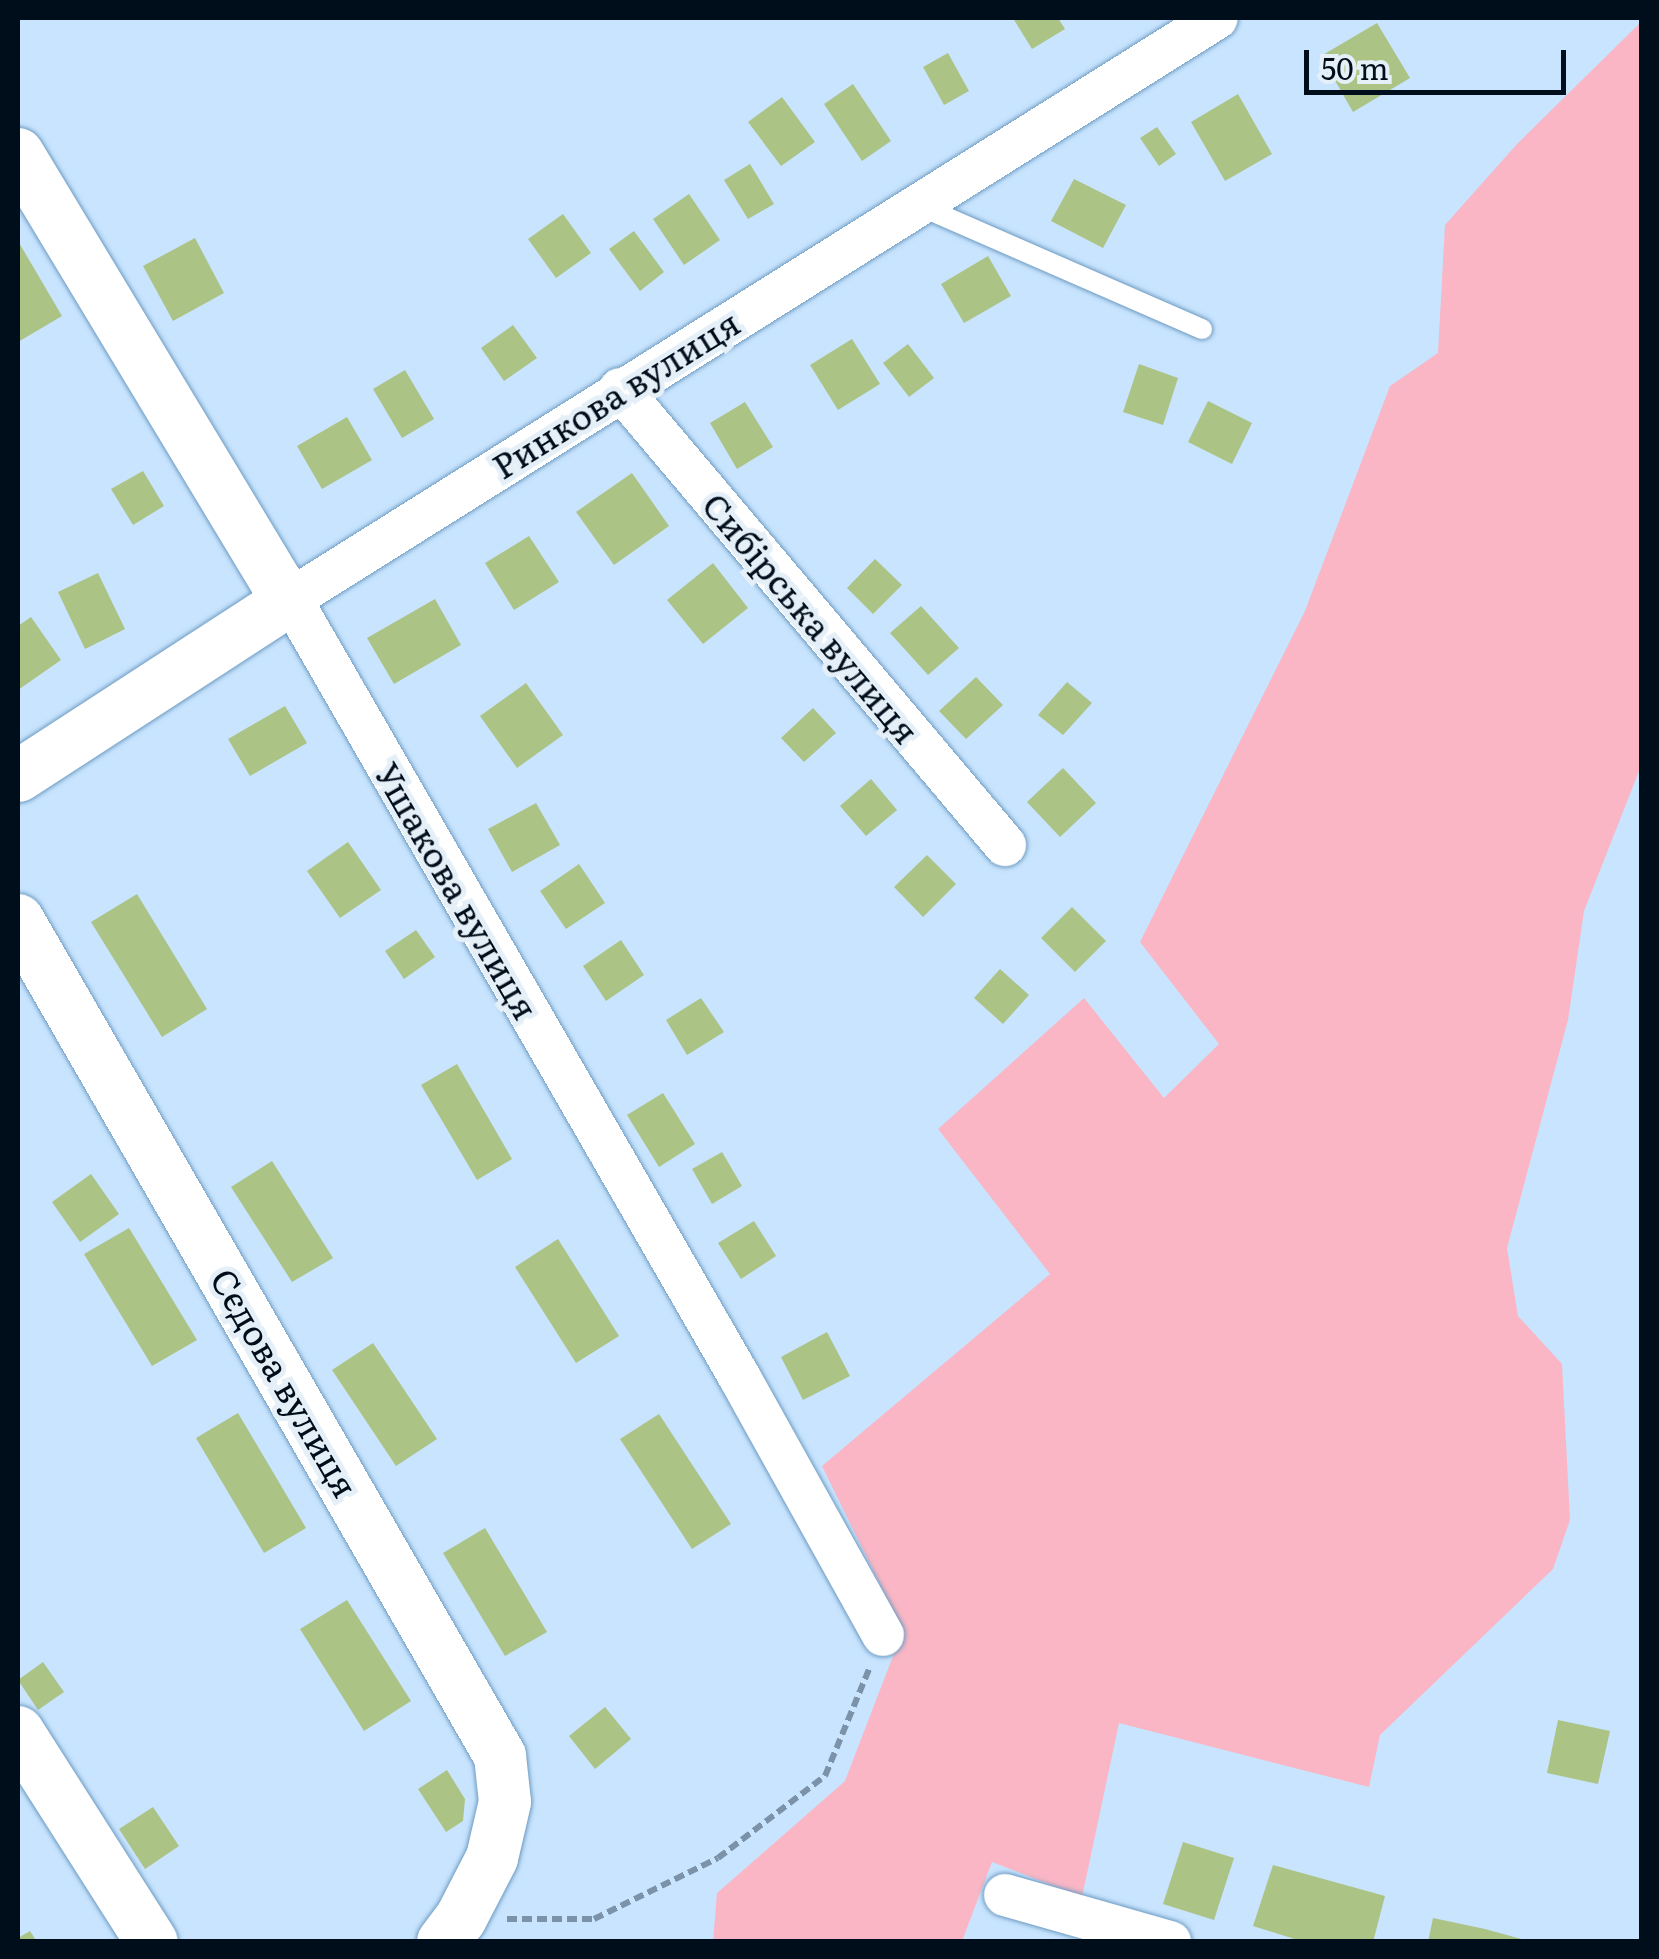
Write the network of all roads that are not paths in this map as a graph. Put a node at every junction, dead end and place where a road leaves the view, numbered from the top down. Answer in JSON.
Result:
{"nodes":[{"id":1,"x":1217,"y":18,"type":"edge"},
{"id":2,"x":18,"y":154,"type":"edge"},
{"id":3,"x":916,"y":204,"type":"junction"},
{"id":4,"x":1202,"y":329,"type":"dead end"},
{"id":5,"x":620,"y":389,"type":"junction"},
{"id":6,"x":291,"y":600,"type":"junction"},
{"id":7,"x":18,"y":776,"type":"edge"},
{"id":8,"x":1005,"y":845,"type":"dead end"},
{"id":9,"x":18,"y":920,"type":"edge"},
{"id":10,"x":883,"y":1635,"type":"road end"},
{"id":11,"x":18,"y":1732,"type":"edge"},
{"id":12,"x":1004,"y":1894,"type":"dead end"},
{"id":13,"x":452,"y":1930,"type":"edge"},
{"id":14,"x":152,"y":1942,"type":"edge"},
{"id":15,"x":1170,"y":1942,"type":"edge"}],
"edges":[{"from":1,"to":3,"type":"street","name":"Ринкова вулиця"},
{"from":2,"to":6,"type":"street","name":"Ушакова вулиця"},
{"from":3,"to":4,"type":"lane"},
{"from":3,"to":5,"type":"street","name":"Ринкова вулиця"},
{"from":5,"to":6,"type":"street","name":"Ринкова вулиця"},
{"from":5,"to":8,"type":"street","name":"Сибірська вулиця"},
{"from":6,"to":7,"type":"street","name":"Ринкова вулиця"},
{"from":6,"to":10,"type":"street","name":"Ушакова вулиця"},
{"from":9,"to":13,"type":"street","name":"Сєдова вулиця"},
{"from":11,"to":14,"type":"street"},
{"from":12,"to":15,"type":"street"}]}
